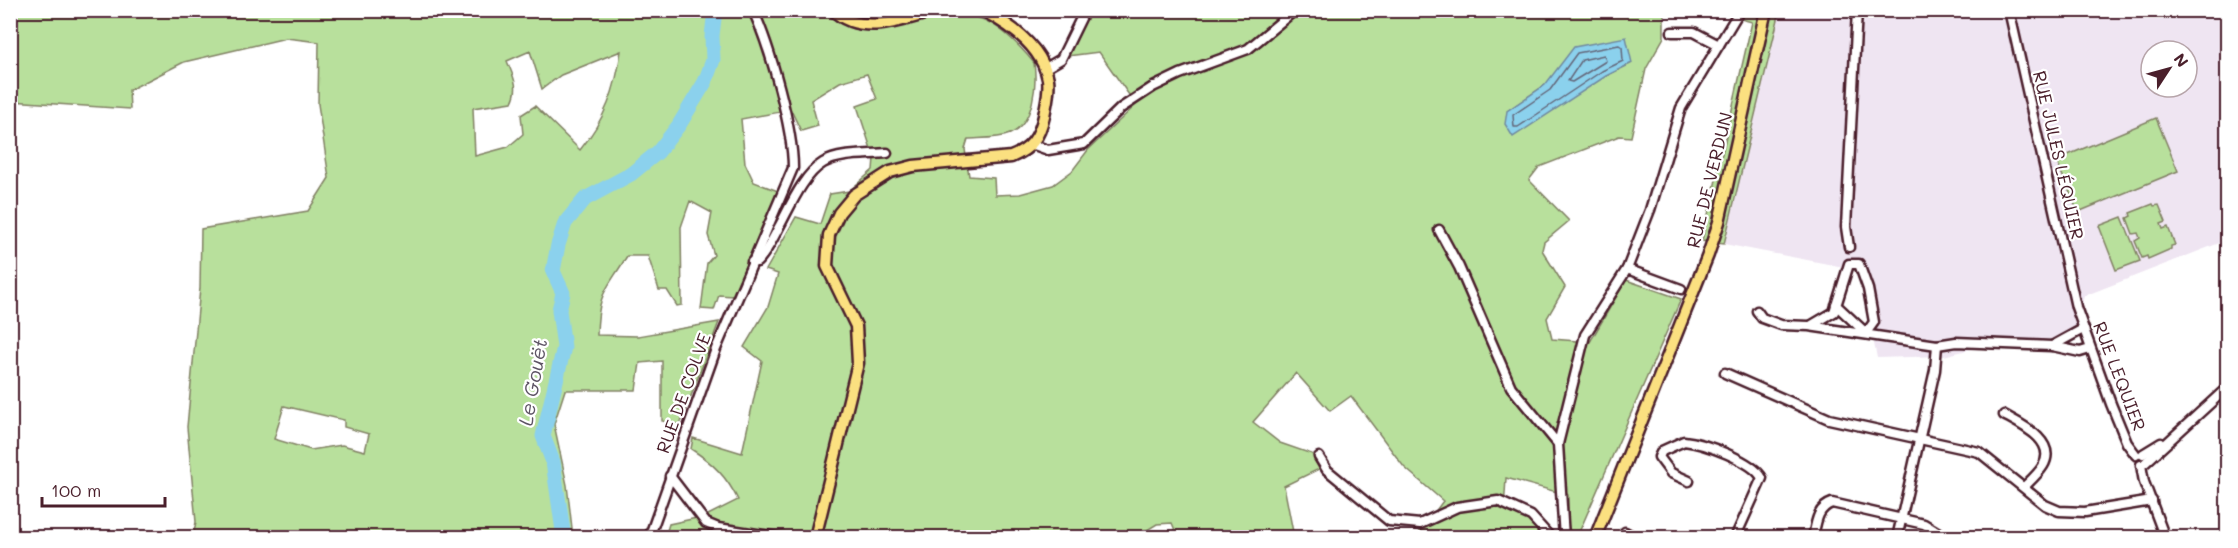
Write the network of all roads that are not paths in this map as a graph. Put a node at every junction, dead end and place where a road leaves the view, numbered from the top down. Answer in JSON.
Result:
{"nodes":[{"id":1,"x":753,"y":10,"type":"edge"},
{"id":2,"x":832,"y":10,"type":"edge"},
{"id":3,"x":937,"y":10,"type":"edge"},
{"id":4,"x":981,"y":10,"type":"edge"},
{"id":5,"x":1085,"y":10,"type":"edge"},
{"id":6,"x":1295,"y":10,"type":"edge"},
{"id":7,"x":1740,"y":10,"type":"edge"},
{"id":8,"x":1766,"y":10,"type":"edge"},
{"id":9,"x":1857,"y":10,"type":"edge"},
{"id":10,"x":2009,"y":10,"type":"edge"},
{"id":11,"x":1672,"y":32,"type":"dead end"},
{"id":12,"x":1719,"y":45,"type":"junction"},
{"id":13,"x":1044,"y":69,"type":"junction"},
{"id":14,"x":1034,"y":144,"type":"junction"},
{"id":15,"x":887,"y":153,"type":"dead end"},
{"id":16,"x":1439,"y":230,"type":"dead end"},
{"id":17,"x":1849,"y":247,"type":"dead end"},
{"id":18,"x":752,"y":262,"type":"junction"},
{"id":19,"x":1627,"y":269,"type":"junction"},
{"id":20,"x":1681,"y":289,"type":"dead end"},
{"id":21,"x":1836,"y":305,"type":"junction"},
{"id":22,"x":2076,"y":307,"type":"joint"},
{"id":23,"x":1757,"y":311,"type":"dead end"},
{"id":24,"x":1809,"y":326,"type":"junction"},
{"id":25,"x":2083,"y":329,"type":"junction"},
{"id":26,"x":1866,"y":333,"type":"junction"},
{"id":27,"x":1937,"y":345,"type":"junction"},
{"id":28,"x":2052,"y":346,"type":"junction"},
{"id":29,"x":2090,"y":349,"type":"junction"},
{"id":30,"x":1725,"y":373,"type":"dead end"},
{"id":31,"x":2228,"y":386,"type":"edge"},
{"id":32,"x":2004,"y":415,"type":"dead end"},
{"id":33,"x":1641,"y":419,"type":"junction"},
{"id":34,"x":1918,"y":438,"type":"junction"},
{"id":35,"x":1558,"y":444,"type":"junction"},
{"id":36,"x":1319,"y":457,"type":"dead end"},
{"id":37,"x":2141,"y":459,"type":"junction"},
{"id":38,"x":670,"y":476,"type":"junction"},
{"id":39,"x":1689,"y":481,"type":"dead end"},
{"id":40,"x":2024,"y":487,"type":"junction"},
{"id":41,"x":2152,"y":501,"type":"junction"},
{"id":42,"x":1901,"y":518,"type":"junction"},
{"id":43,"x":1625,"y":532,"type":"dead end"},
{"id":44,"x":649,"y":537,"type":"edge"},
{"id":45,"x":783,"y":537,"type":"edge"},
{"id":46,"x":815,"y":537,"type":"edge"},
{"id":47,"x":1551,"y":537,"type":"edge"},
{"id":48,"x":1564,"y":537,"type":"edge"},
{"id":49,"x":1587,"y":537,"type":"edge"},
{"id":50,"x":1595,"y":537,"type":"edge"},
{"id":51,"x":1636,"y":537,"type":"edge"},
{"id":52,"x":1735,"y":537,"type":"edge"},
{"id":53,"x":1813,"y":537,"type":"edge"},
{"id":54,"x":1897,"y":537,"type":"edge"},
{"id":55,"x":1947,"y":537,"type":"edge"},
{"id":56,"x":2165,"y":537,"type":"edge"}],
"edges":[{"from":1,"to":18,"type":"street","name":"RUE DE COLVE"},
{"from":2,"to":3,"type":"main road"},
{"from":4,"to":13,"type":"main road"},
{"from":5,"to":13,"type":"street"},
{"from":6,"to":14,"type":"street"},
{"from":7,"to":12,"type":"street"},
{"from":8,"to":33,"type":"main road","name":"RUE DE VERDUN"},
{"from":9,"to":17,"type":"street"},
{"from":10,"to":22,"type":"street","name":"RUE JULES LÉQUIER"},
{"from":11,"to":12,"type":"street"},
{"from":12,"to":19,"type":"street"},
{"from":13,"to":14,"type":"main road"},
{"from":14,"to":46,"type":"main road"},
{"from":15,"to":18,"type":"street"},
{"from":16,"to":35,"type":"street"},
{"from":18,"to":38,"type":"street","name":"RUE DE COLVE"},
{"from":19,"to":20,"type":"street"},
{"from":19,"to":35,"type":"street"},
{"from":21,"to":24,"type":"street"},
{"from":21,"to":26,"type":"street"},
{"from":21,"to":26,"type":"street"},
{"from":22,"to":25,"type":"street","name":"RUE LEQUIER"},
{"from":23,"to":24,"type":"street"},
{"from":24,"to":26,"type":"street"},
{"from":25,"to":28,"type":"street"},
{"from":25,"to":29,"type":"street","name":"RUE LEQUIER"},
{"from":26,"to":27,"type":"street"},
{"from":27,"to":28,"type":"street"},
{"from":27,"to":34,"type":"street"},
{"from":28,"to":29,"type":"street"},
{"from":29,"to":37,"type":"street","name":"RUE LEQUIER"},
{"from":30,"to":34,"type":"street"},
{"from":31,"to":37,"type":"street"},
{"from":32,"to":40,"type":"street"},
{"from":33,"to":49,"type":"main road","name":"RUE DE VERDUN"},
{"from":33,"to":50,"type":"main road","name":"RUE DE VERDUN"},
{"from":34,"to":40,"type":"street"},
{"from":34,"to":42,"type":"street"},
{"from":35,"to":48,"type":"street"},
{"from":36,"to":47,"type":"street"},
{"from":37,"to":41,"type":"street","name":"RUE LEQUIER"},
{"from":38,"to":44,"type":"street","name":"RUE DE COLVE"},
{"from":38,"to":45,"type":"street"},
{"from":39,"to":52,"type":"street"},
{"from":40,"to":41,"type":"street"},
{"from":41,"to":56,"type":"street","name":"RUE LEQUIER"},
{"from":42,"to":53,"type":"street"},
{"from":42,"to":54,"type":"street"},
{"from":42,"to":55,"type":"street"},
{"from":43,"to":51,"type":"street"}]}
